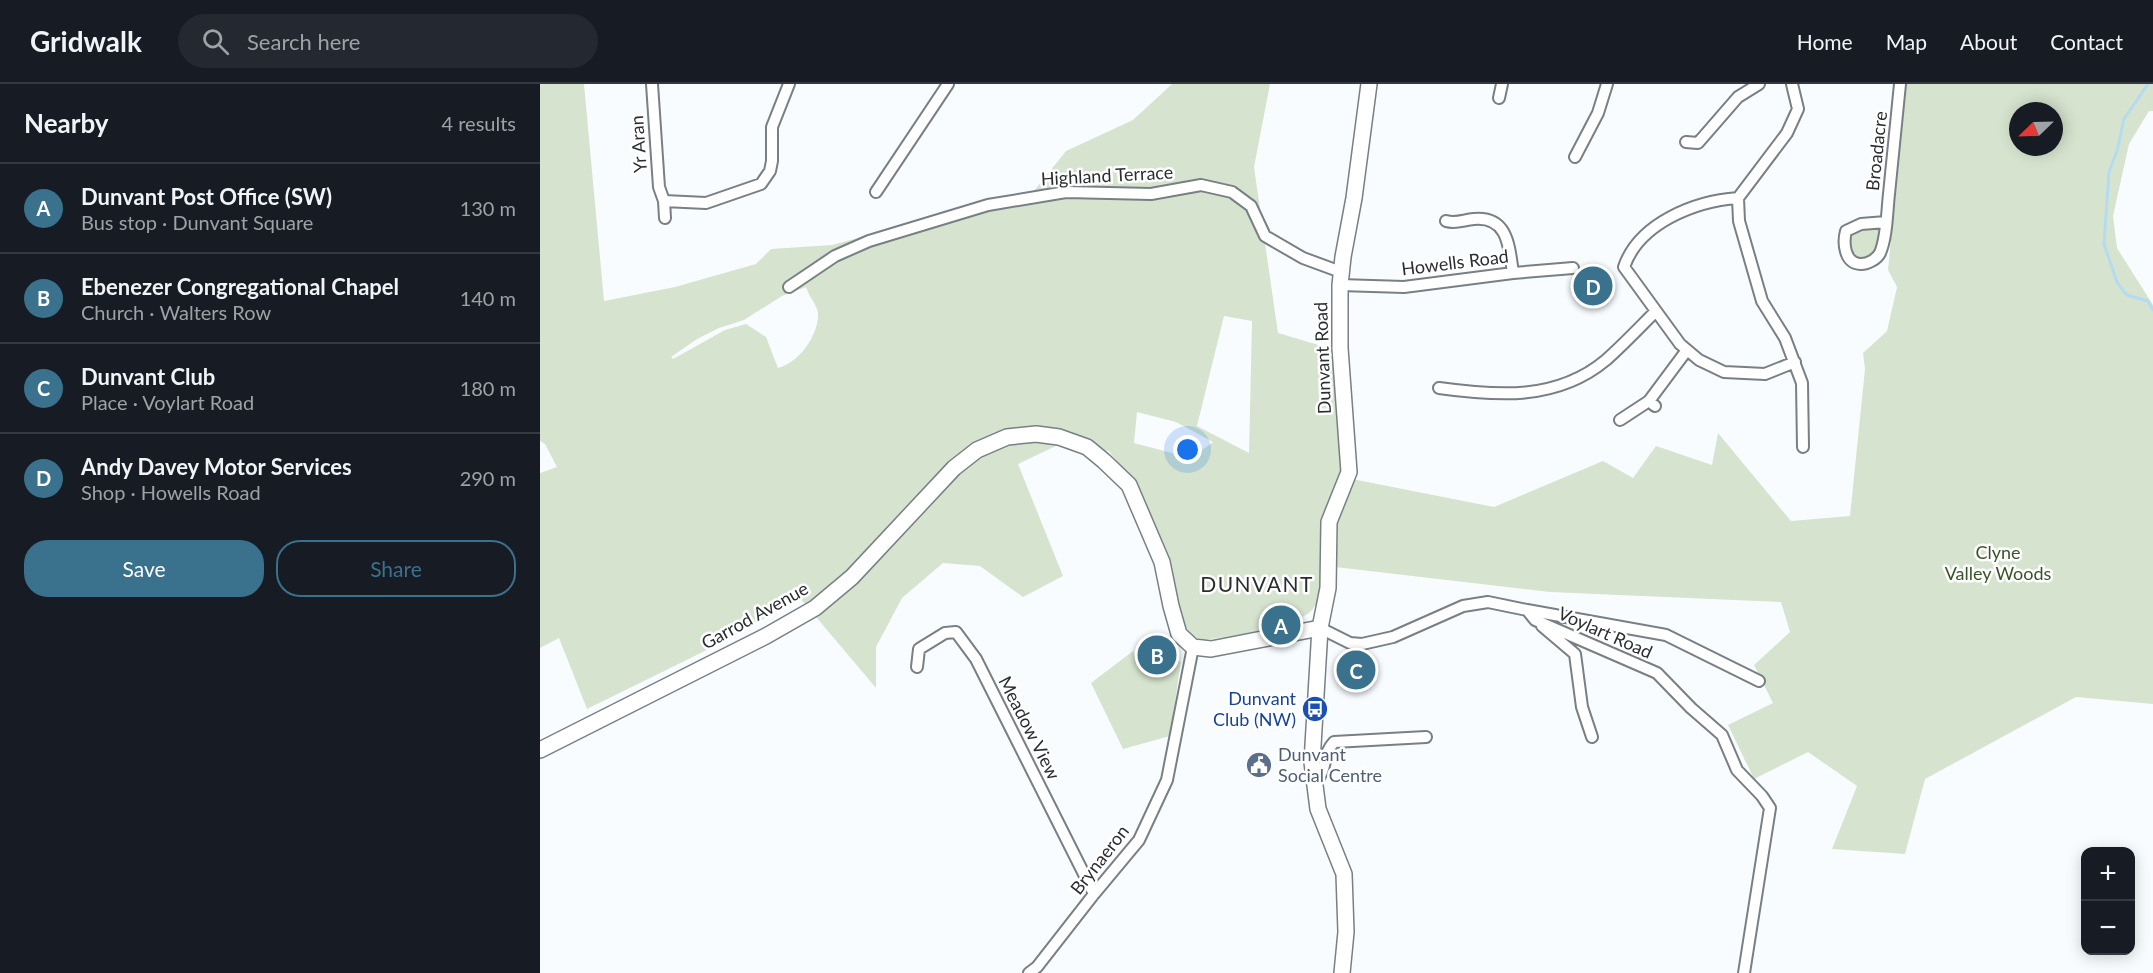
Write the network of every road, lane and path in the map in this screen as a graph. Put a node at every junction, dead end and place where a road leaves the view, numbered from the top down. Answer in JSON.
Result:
{"nodes":[{"id":1,"x":652,"y":84,"type":"edge"},
{"id":2,"x":789,"y":84,"type":"edge"},
{"id":3,"x":948,"y":84,"type":"edge"},
{"id":4,"x":1369,"y":84,"type":"edge"},
{"id":5,"x":1502,"y":84,"type":"edge"},
{"id":6,"x":1607,"y":84,"type":"edge"},
{"id":7,"x":1759,"y":84,"type":"edge"},
{"id":8,"x":1791,"y":84,"type":"edge"},
{"id":9,"x":1900,"y":84,"type":"edge"},
{"id":10,"x":1499,"y":98,"type":"dead end"},
{"id":11,"x":1686,"y":142,"type":"dead end"},
{"id":12,"x":1575,"y":158,"type":"dead end"},
{"id":13,"x":876,"y":192,"type":"dead end"},
{"id":14,"x":1738,"y":198,"type":"junction"},
{"id":15,"x":664,"y":201,"type":"junction"},
{"id":16,"x":665,"y":218,"type":"dead end"},
{"id":17,"x":1886,"y":222,"type":"junction"},
{"id":18,"x":1458,"y":235,"type":"dead end"},
{"id":19,"x":1573,"y":268,"type":"dead end"},
{"id":20,"x":1513,"y":273,"type":"junction"},
{"id":21,"x":1340,"y":278,"type":"junction"},
{"id":22,"x":789,"y":287,"type":"dead end"},
{"id":23,"x":1655,"y":312,"type":"junction"},
{"id":24,"x":1687,"y":350,"type":"junction"},
{"id":25,"x":1795,"y":362,"type":"junction"},
{"id":26,"x":1439,"y":388,"type":"dead end"},
{"id":27,"x":1620,"y":420,"type":"dead end"},
{"id":28,"x":1803,"y":448,"type":"dead end"},
{"id":29,"x":1527,"y":610,"type":"junction"},
{"id":30,"x":1535,"y":620,"type":"junction"},
{"id":31,"x":1320,"y":628,"type":"junction"},
{"id":32,"x":1193,"y":647,"type":"junction"},
{"id":33,"x":917,"y":667,"type":"dead end"},
{"id":34,"x":1759,"y":681,"type":"dead end"},
{"id":35,"x":1426,"y":737,"type":"dead end"},
{"id":36,"x":1592,"y":737,"type":"dead end"},
{"id":37,"x":540,"y":750,"type":"edge"},
{"id":38,"x":1315,"y":783,"type":"junction"},
{"id":39,"x":1094,"y":894,"type":"junction"},
{"id":40,"x":1029,"y":973,"type":"edge"},
{"id":41,"x":1342,"y":973,"type":"edge"},
{"id":42,"x":1744,"y":973,"type":"edge"}],
"edges":[{"from":1,"to":15,"type":"street","name":"Yr Aran"},
{"from":2,"to":15,"type":"street"},
{"from":3,"to":13,"type":"street"},
{"from":4,"to":21,"type":"main road","name":"Dunvant Road"},
{"from":5,"to":10,"type":"street"},
{"from":6,"to":12,"type":"street"},
{"from":7,"to":11,"type":"street"},
{"from":8,"to":14,"type":"street"},
{"from":9,"to":17,"type":"street","name":"Broadacre"},
{"from":14,"to":23,"type":"street"},
{"from":14,"to":25,"type":"street"},
{"from":15,"to":16,"type":"street","name":"Yr Aran"},
{"from":17,"to":17,"type":"street","name":"Broadacre"},
{"from":18,"to":20,"type":"street"},
{"from":19,"to":20,"type":"street","name":"Howells Road"},
{"from":20,"to":21,"type":"street","name":"Howells Road"},
{"from":21,"to":22,"type":"street","name":"Highland Terrace"},
{"from":21,"to":31,"type":"main road","name":"Dunvant Road"},
{"from":23,"to":24,"type":"street"},
{"from":23,"to":26,"type":"street"},
{"from":24,"to":25,"type":"street"},
{"from":24,"to":27,"type":"street"},
{"from":25,"to":28,"type":"street"},
{"from":29,"to":30,"type":"street","name":"Voylart Road"},
{"from":29,"to":31,"type":"street"},
{"from":29,"to":34,"type":"street"},
{"from":30,"to":36,"type":"street"},
{"from":30,"to":42,"type":"street","name":"Voylart Road"},
{"from":31,"to":32,"type":"main road"},
{"from":31,"to":38,"type":"main road","name":"Dunvant Road"},
{"from":32,"to":37,"type":"main road","name":"Garrod Avenue"},
{"from":32,"to":39,"type":"street","name":"Brynaeron"},
{"from":33,"to":39,"type":"street","name":"Meadow View"},
{"from":35,"to":38,"type":"street"},
{"from":38,"to":41,"type":"main road","name":"Dunvant Road"},
{"from":39,"to":40,"type":"street","name":"Brynaeron"}]}
